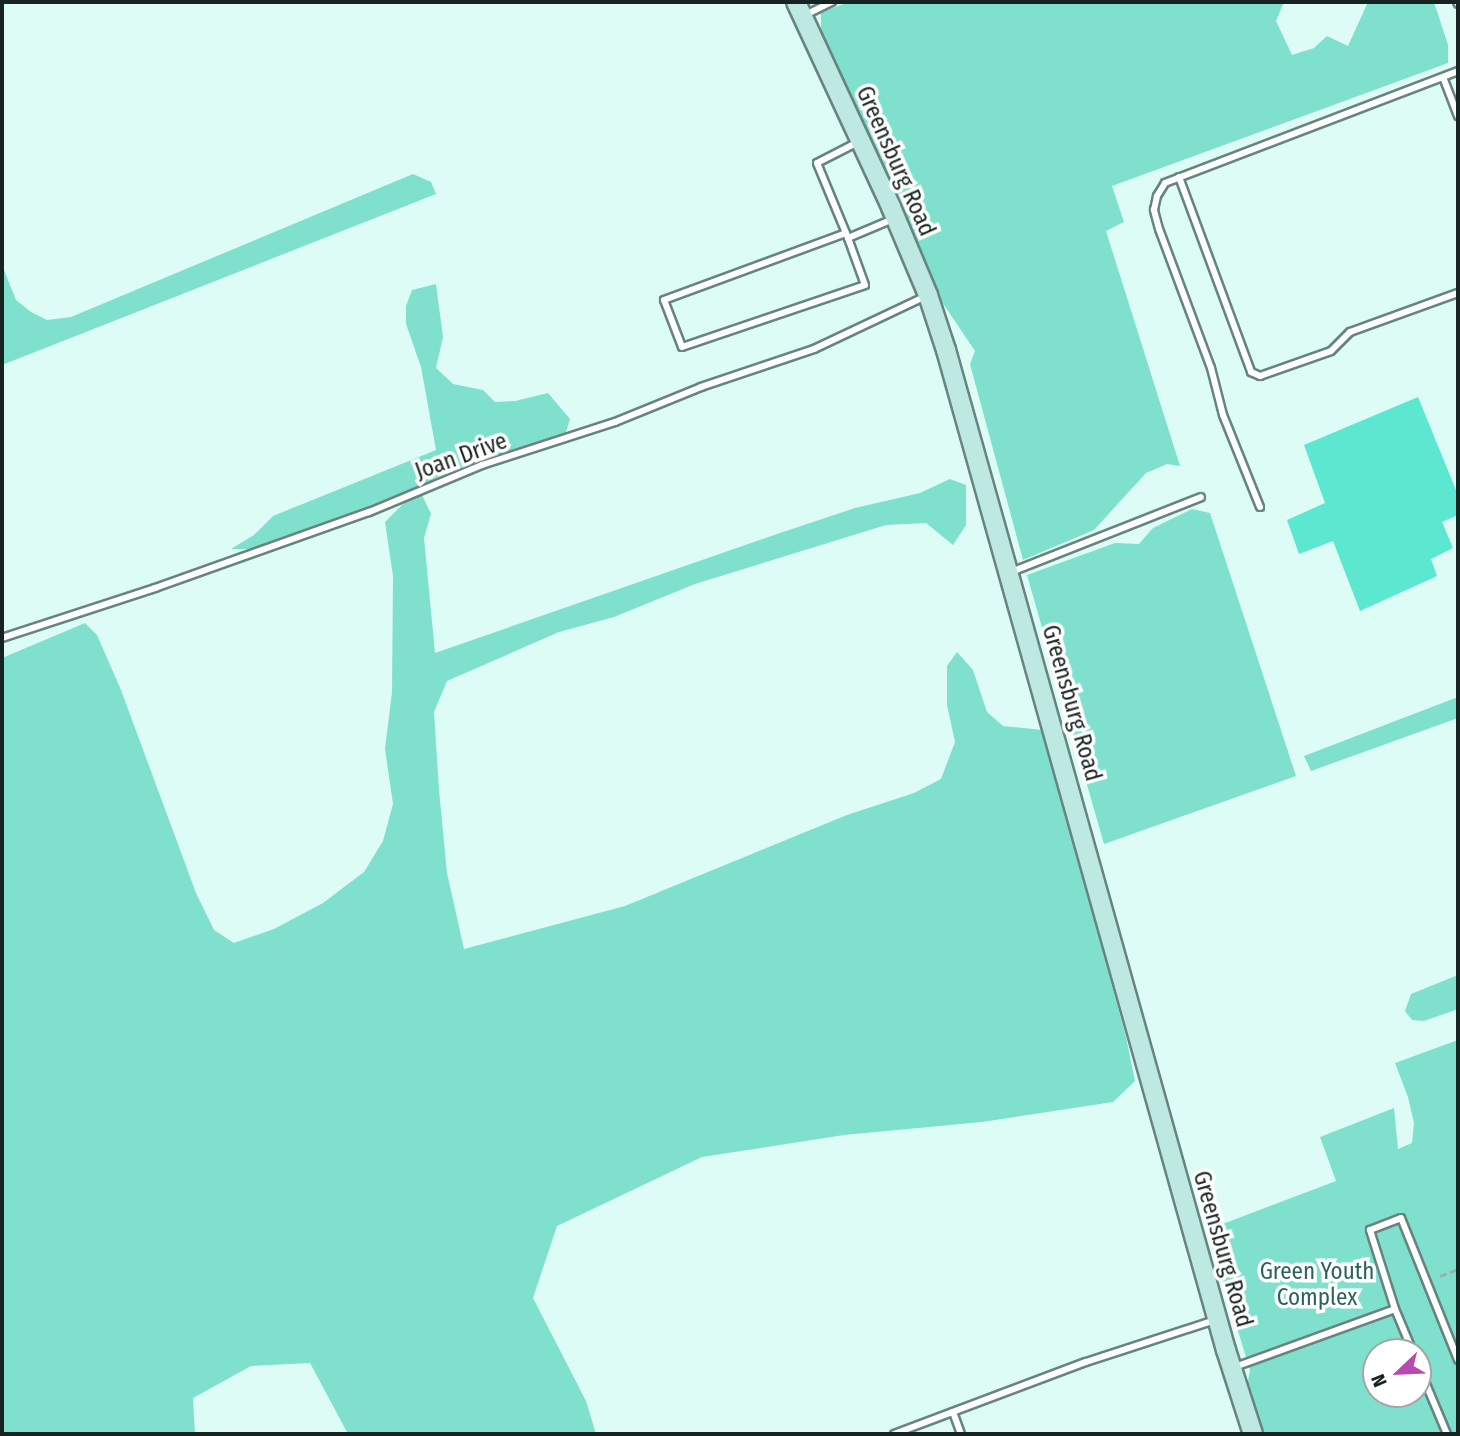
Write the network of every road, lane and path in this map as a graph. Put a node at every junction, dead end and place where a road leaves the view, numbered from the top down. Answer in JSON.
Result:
{"nodes":[{"id":1,"x":832,"y":2,"type":"edge"},
{"id":2,"x":800,"y":9,"type":"edge"},
{"id":3,"x":1458,"y":71,"type":"edge"},
{"id":4,"x":1443,"y":77,"type":"junction"},
{"id":5,"x":1458,"y":116,"type":"edge"},
{"id":6,"x":860,"y":141,"type":"junction"},
{"id":7,"x":1179,"y":177,"type":"junction"},
{"id":8,"x":895,"y":218,"type":"junction"},
{"id":9,"x":847,"y":235,"type":"junction"},
{"id":10,"x":1458,"y":293,"type":"edge"},
{"id":11,"x":928,"y":295,"type":"junction"},
{"id":12,"x":1200,"y":498,"type":"dead end"},
{"id":13,"x":1260,"y":507,"type":"dead end"},
{"id":14,"x":1010,"y":573,"type":"junction"},
{"id":15,"x":2,"y":638,"type":"edge"},
{"id":16,"x":1458,"y":1269,"type":"edge"},
{"id":17,"x":1440,"y":1276,"type":"dead end"},
{"id":18,"x":1395,"y":1309,"type":"junction"},
{"id":19,"x":1217,"y":1319,"type":"junction"},
{"id":20,"x":1407,"y":1338,"type":"edge"},
{"id":21,"x":1458,"y":1360,"type":"edge"},
{"id":22,"x":1232,"y":1368,"type":"junction"},
{"id":23,"x":1432,"y":1398,"type":"edge"},
{"id":24,"x":953,"y":1412,"type":"junction"},
{"id":25,"x":894,"y":1434,"type":"edge"},
{"id":26,"x":961,"y":1434,"type":"edge"},
{"id":27,"x":1253,"y":1434,"type":"edge"},
{"id":28,"x":1447,"y":1434,"type":"edge"}],
"edges":[{"from":1,"to":2,"type":"lane"},
{"from":2,"to":6,"type":"main road","name":"Greensburg Road"},
{"from":3,"to":4,"type":"lane"},
{"from":4,"to":5,"type":"lane"},
{"from":4,"to":7,"type":"lane"},
{"from":6,"to":8,"type":"main road","name":"Greensburg Road"},
{"from":6,"to":9,"type":"lane"},
{"from":7,"to":10,"type":"lane"},
{"from":7,"to":13,"type":"lane"},
{"from":8,"to":9,"type":"lane"},
{"from":8,"to":11,"type":"main road","name":"Greensburg Road"},
{"from":9,"to":9,"type":"lane"},
{"from":11,"to":14,"type":"main road","name":"Greensburg Road"},
{"from":11,"to":15,"type":"lane","name":"Joan Drive"},
{"from":12,"to":14,"type":"lane"},
{"from":14,"to":19,"type":"main road","name":"Greensburg Road"},
{"from":16,"to":17,"type":"path"},
{"from":18,"to":20,"type":"lane"},
{"from":18,"to":21,"type":"lane"},
{"from":18,"to":22,"type":"lane"},
{"from":19,"to":22,"type":"main road","name":"Greensburg Road"},
{"from":19,"to":24,"type":"lane"},
{"from":22,"to":27,"type":"main road","name":"Greensburg Road"},
{"from":23,"to":28,"type":"lane"},
{"from":24,"to":25,"type":"lane"},
{"from":24,"to":26,"type":"lane"}]}
